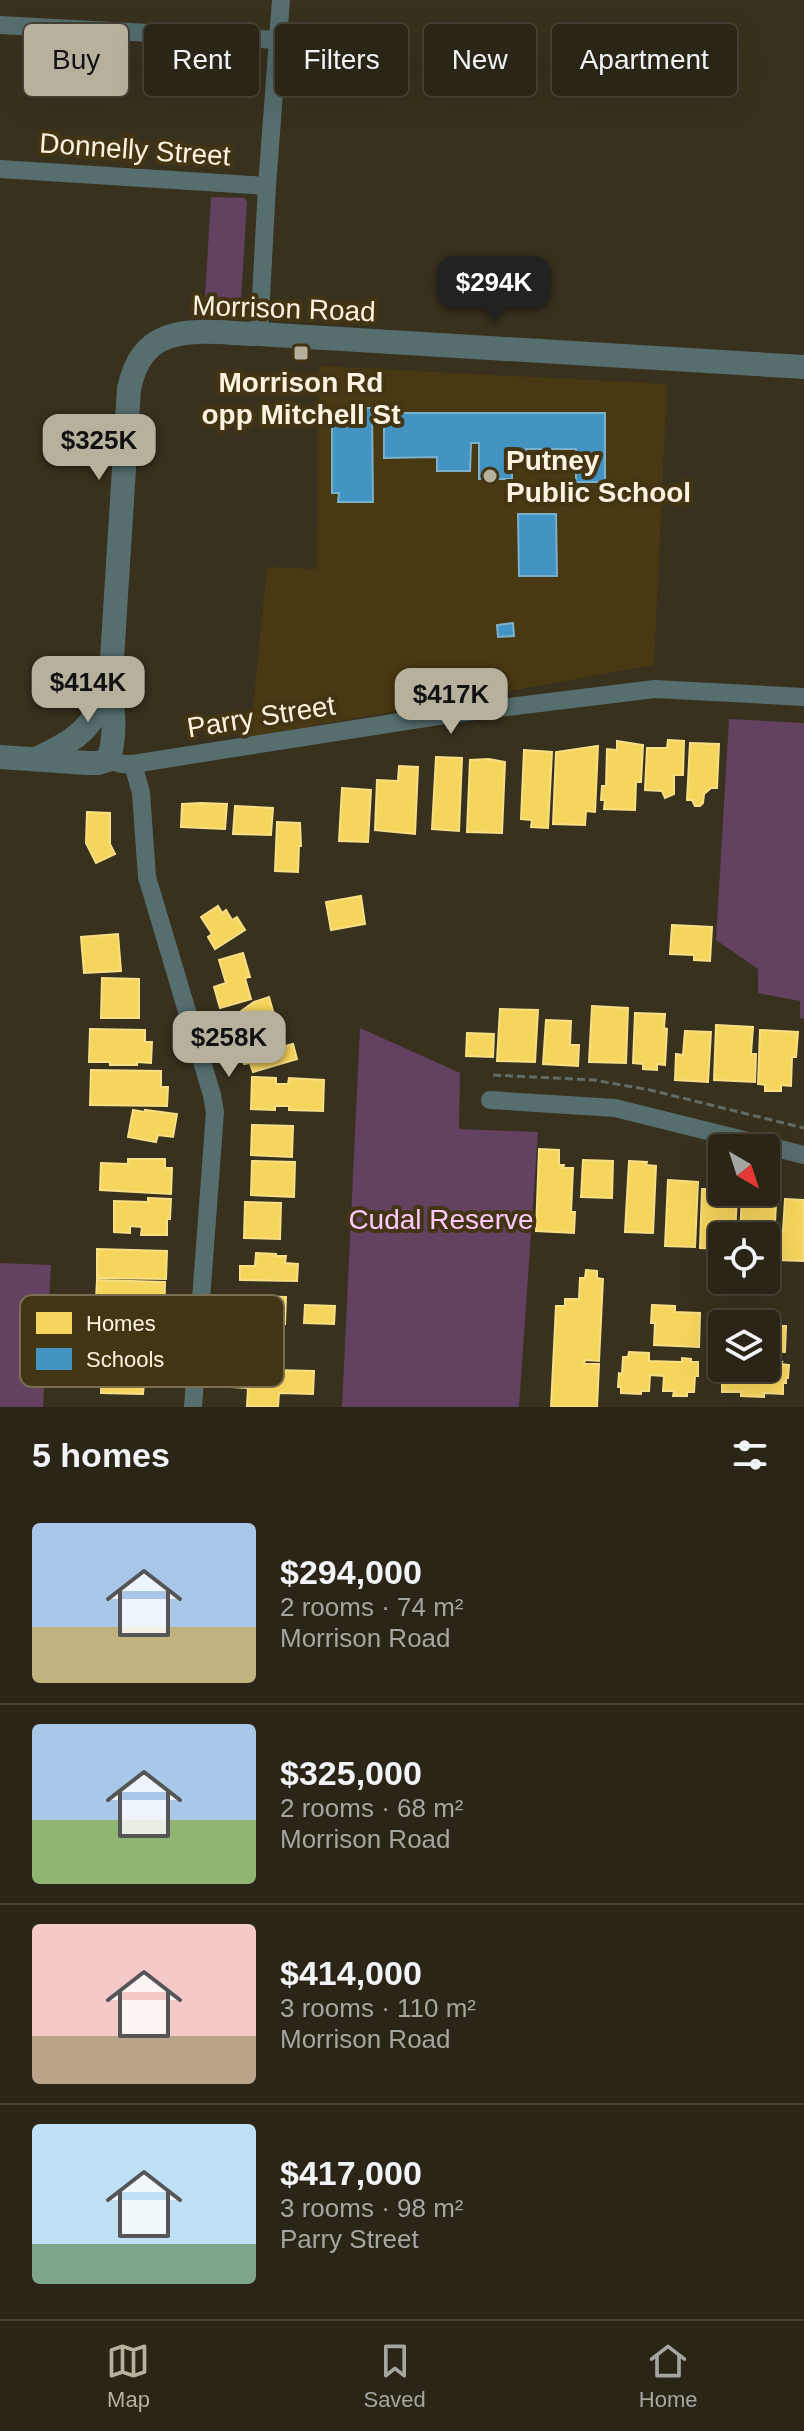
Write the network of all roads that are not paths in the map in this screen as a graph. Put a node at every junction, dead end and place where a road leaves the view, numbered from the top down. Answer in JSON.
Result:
{"nodes":[{"id":1,"x":281,"y":0,"type":"edge"},
{"id":2,"x":280,"y":24,"type":"edge"},
{"id":3,"x":0,"y":25,"type":"edge"},
{"id":4,"x":275,"y":40,"type":"edge"},
{"id":5,"x":275,"y":89,"type":"edge"},
{"id":6,"x":0,"y":169,"type":"edge"},
{"id":7,"x":267,"y":186,"type":"junction"},
{"id":8,"x":259,"y":334,"type":"junction"},
{"id":9,"x":804,"y":367,"type":"edge"},
{"id":10,"x":110,"y":691,"type":"junction"},
{"id":11,"x":804,"y":697,"type":"edge"},
{"id":12,"x":0,"y":757,"type":"edge"},
{"id":13,"x":35,"y":760,"type":"junction"},
{"id":14,"x":108,"y":760,"type":"junction"},
{"id":15,"x":133,"y":764,"type":"junction"},
{"id":16,"x":490,"y":1100,"type":"dead end"},
{"id":17,"x":804,"y":1155,"type":"edge"},
{"id":18,"x":202,"y":1295,"type":"edge"},
{"id":19,"x":195,"y":1387,"type":"edge"},
{"id":20,"x":193,"y":1407,"type":"edge"}],
"edges":[{"from":1,"to":2,"type":"street"},
{"from":3,"to":4,"type":"street"},
{"from":5,"to":7,"type":"street"},
{"from":6,"to":7,"type":"street","name":"Donnelly Street"},
{"from":7,"to":8,"type":"street"},
{"from":8,"to":9,"type":"street","name":"Morrison Road"},
{"from":8,"to":10,"type":"street","name":"Morrison Road"},
{"from":10,"to":13,"type":"street"},
{"from":10,"to":14,"type":"street","name":"Morrison Road"},
{"from":11,"to":15,"type":"street","name":"Parry Street"},
{"from":12,"to":13,"type":"street"},
{"from":13,"to":14,"type":"street"},
{"from":14,"to":15,"type":"street","name":"Parry Street"},
{"from":15,"to":18,"type":"street"},
{"from":16,"to":17,"type":"street"},
{"from":19,"to":20,"type":"street"}]}
